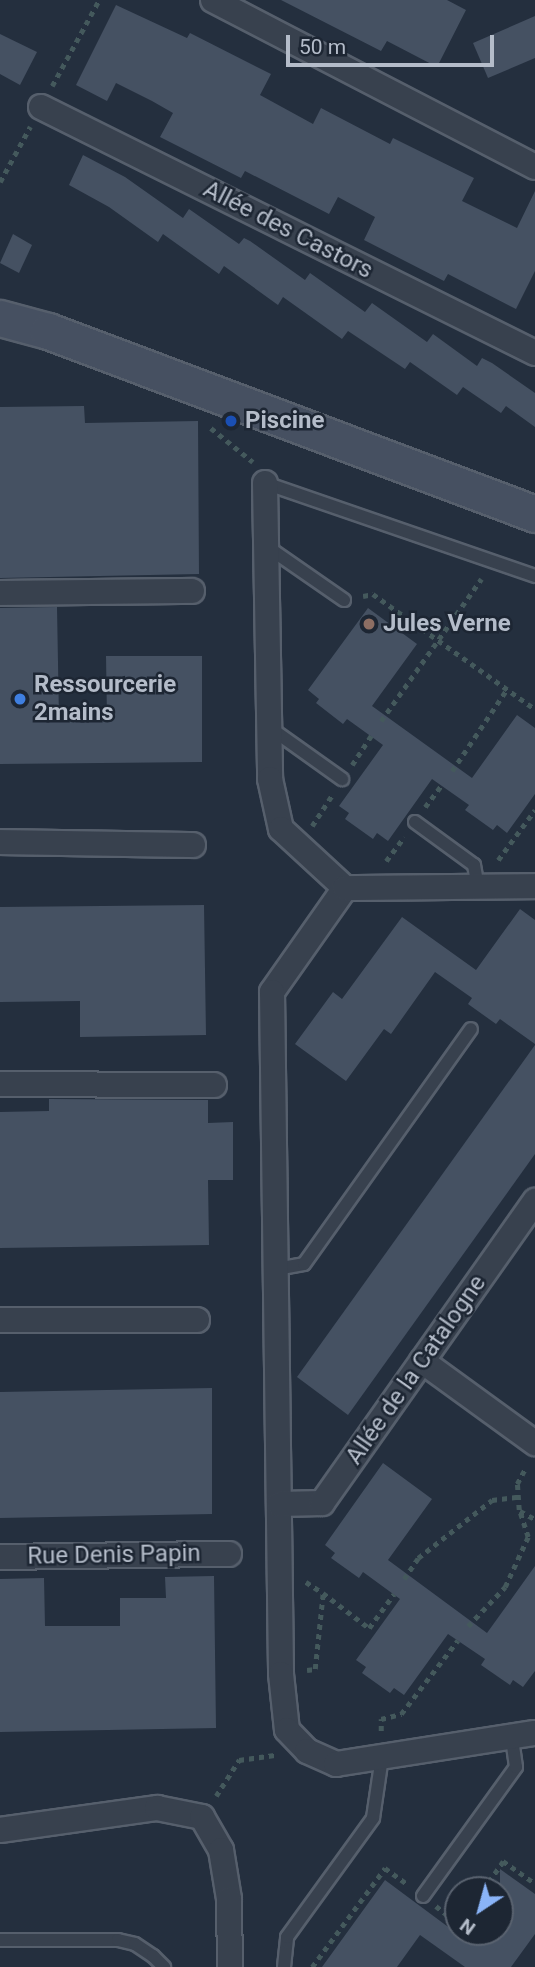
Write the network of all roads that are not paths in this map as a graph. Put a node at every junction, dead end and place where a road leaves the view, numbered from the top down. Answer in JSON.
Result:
{"nodes":[{"id":1,"x":213,"y":0,"type":"edge"},
{"id":2,"x":41,"y":107,"type":"dead end"},
{"id":3,"x":535,"y":167,"type":"edge"},
{"id":4,"x":0,"y":318,"type":"edge"},
{"id":5,"x":535,"y":353,"type":"edge"},
{"id":6,"x":265,"y":483,"type":"joint"},
{"id":7,"x":535,"y":514,"type":"edge"},
{"id":8,"x":265,"y":546,"type":"junction"},
{"id":9,"x":535,"y":576,"type":"edge"},
{"id":10,"x":192,"y":591,"type":"dead end"},
{"id":11,"x":0,"y":593,"type":"edge"},
{"id":12,"x":344,"y":600,"type":"road end"},
{"id":13,"x":269,"y":727,"type":"junction"},
{"id":14,"x":342,"y":779,"type":"dead end"},
{"id":15,"x":415,"y":822,"type":"dead end"},
{"id":16,"x":0,"y":842,"type":"edge"},
{"id":17,"x":193,"y":845,"type":"dead end"},
{"id":18,"x":535,"y":886,"type":"edge"},
{"id":19,"x":478,"y":887,"type":"junction"},
{"id":20,"x":345,"y":888,"type":"junction"},
{"id":21,"x":471,"y":1029,"type":"dead end"},
{"id":22,"x":0,"y":1084,"type":"edge"},
{"id":23,"x":214,"y":1085,"type":"dead end"},
{"id":24,"x":535,"y":1202,"type":"edge"},
{"id":25,"x":276,"y":1269,"type":"junction"},
{"id":26,"x":0,"y":1320,"type":"edge"},
{"id":27,"x":197,"y":1320,"type":"dead end"},
{"id":28,"x":422,"y":1361,"type":"junction"},
{"id":29,"x":532,"y":1452,"type":"edge"},
{"id":30,"x":279,"y":1504,"type":"junction"},
{"id":31,"x":229,"y":1554,"type":"dead end"},
{"id":32,"x":0,"y":1556,"type":"edge"},
{"id":33,"x":523,"y":1735,"type":"edge"},
{"id":34,"x":382,"y":1757,"type":"junction"},
{"id":35,"x":0,"y":1830,"type":"edge"},
{"id":36,"x":423,"y":1896,"type":"road end"},
{"id":37,"x":0,"y":1940,"type":"edge"},
{"id":38,"x":164,"y":1967,"type":"edge"},
{"id":39,"x":230,"y":1967,"type":"edge"},
{"id":40,"x":284,"y":1967,"type":"edge"}],
"edges":[{"from":1,"to":3,"type":"street"},
{"from":2,"to":5,"type":"street","name":"Allée des Castors"},
{"from":4,"to":7,"type":"street"},
{"from":6,"to":8,"type":"street"},
{"from":6,"to":9,"type":"lane"},
{"from":8,"to":12,"type":"lane"},
{"from":8,"to":13,"type":"street"},
{"from":10,"to":11,"type":"street"},
{"from":13,"to":14,"type":"lane"},
{"from":13,"to":20,"type":"street"},
{"from":15,"to":19,"type":"lane"},
{"from":16,"to":17,"type":"street"},
{"from":18,"to":19,"type":"street"},
{"from":19,"to":20,"type":"street"},
{"from":20,"to":25,"type":"street"},
{"from":21,"to":25,"type":"lane"},
{"from":22,"to":23,"type":"street"},
{"from":24,"to":28,"type":"street","name":"Allée de la Catalogne"},
{"from":25,"to":30,"type":"street"},
{"from":26,"to":27,"type":"street"},
{"from":28,"to":29,"type":"street"},
{"from":28,"to":30,"type":"street","name":"Allée de la Catalogne"},
{"from":30,"to":34,"type":"street"},
{"from":31,"to":32,"type":"street","name":"Rue Denis Papin"},
{"from":33,"to":34,"type":"street"},
{"from":33,"to":36,"type":"lane"},
{"from":34,"to":40,"type":"lane"},
{"from":35,"to":39,"type":"street"},
{"from":37,"to":38,"type":"lane"}]}
